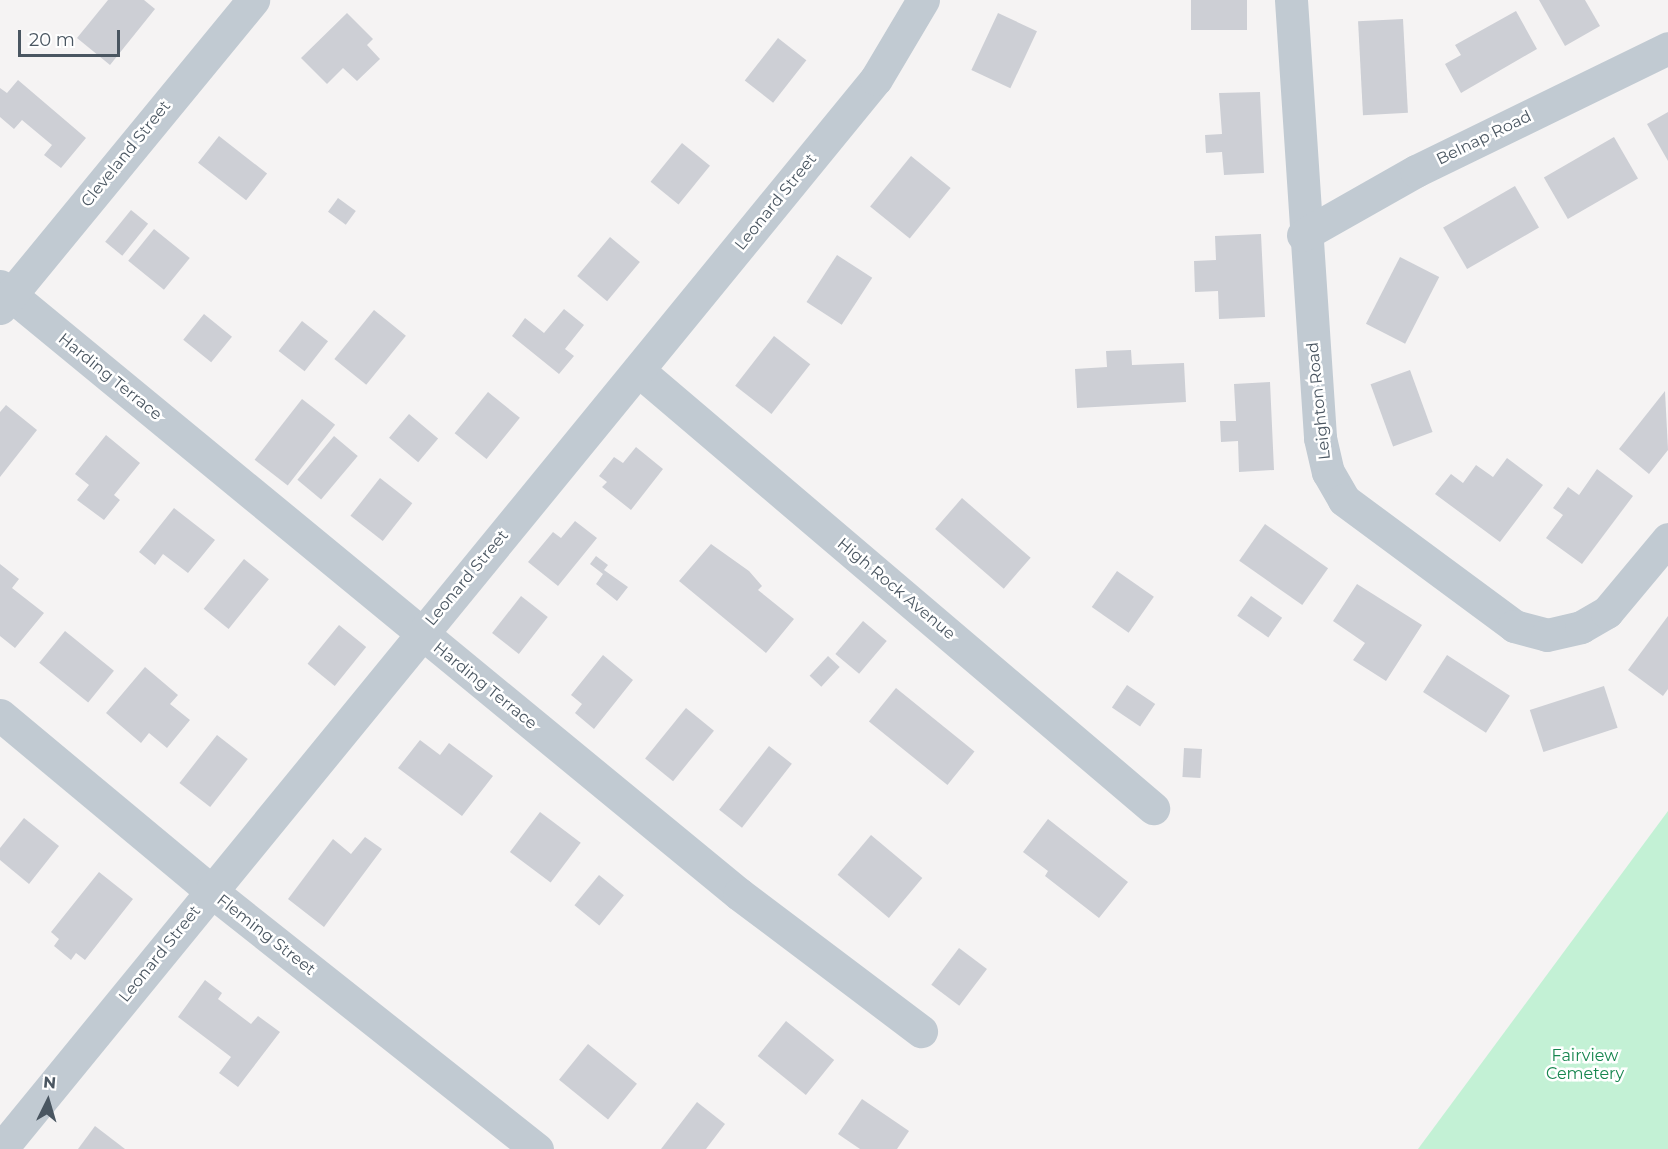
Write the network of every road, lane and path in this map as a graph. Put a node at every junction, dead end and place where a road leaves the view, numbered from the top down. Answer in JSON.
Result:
{"nodes":[{"id":1,"x":253,"y":0,"type":"edge"},
{"id":2,"x":923,"y":0,"type":"edge"},
{"id":3,"x":1291,"y":0,"type":"edge"},
{"id":4,"x":1668,"y":48,"type":"edge"},
{"id":5,"x":1303,"y":235,"type":"junction"},
{"id":6,"x":4,"y":297,"type":"edge"},
{"id":7,"x":639,"y":371,"type":"junction"},
{"id":8,"x":1668,"y":539,"type":"edge"},
{"id":9,"x":421,"y":633,"type":"junction"},
{"id":10,"x":0,"y":715,"type":"edge"},
{"id":11,"x":1153,"y":808,"type":"dead end"},
{"id":12,"x":211,"y":891,"type":"junction"},
{"id":13,"x":921,"y":1031,"type":"dead end"},
{"id":14,"x":1,"y":1149,"type":"edge"},
{"id":15,"x":537,"y":1149,"type":"edge"}],
"edges":[{"from":1,"to":6,"type":"street","name":"Cleveland Street"},
{"from":2,"to":7,"type":"street","name":"Leonard Street"},
{"from":3,"to":5,"type":"street","name":"Leighton Road"},
{"from":4,"to":5,"type":"street","name":"Belnap Road"},
{"from":5,"to":8,"type":"street","name":"Leighton Road"},
{"from":6,"to":9,"type":"street","name":"Harding Terrace"},
{"from":7,"to":9,"type":"street","name":"Leonard Street"},
{"from":7,"to":11,"type":"street","name":"High Rock Avenue"},
{"from":9,"to":12,"type":"street","name":"Leonard Street"},
{"from":9,"to":13,"type":"street","name":"Harding Terrace"},
{"from":10,"to":12,"type":"street","name":"Fleming Street"},
{"from":12,"to":14,"type":"street","name":"Leonard Street"},
{"from":12,"to":15,"type":"street","name":"Fleming Street"}]}
